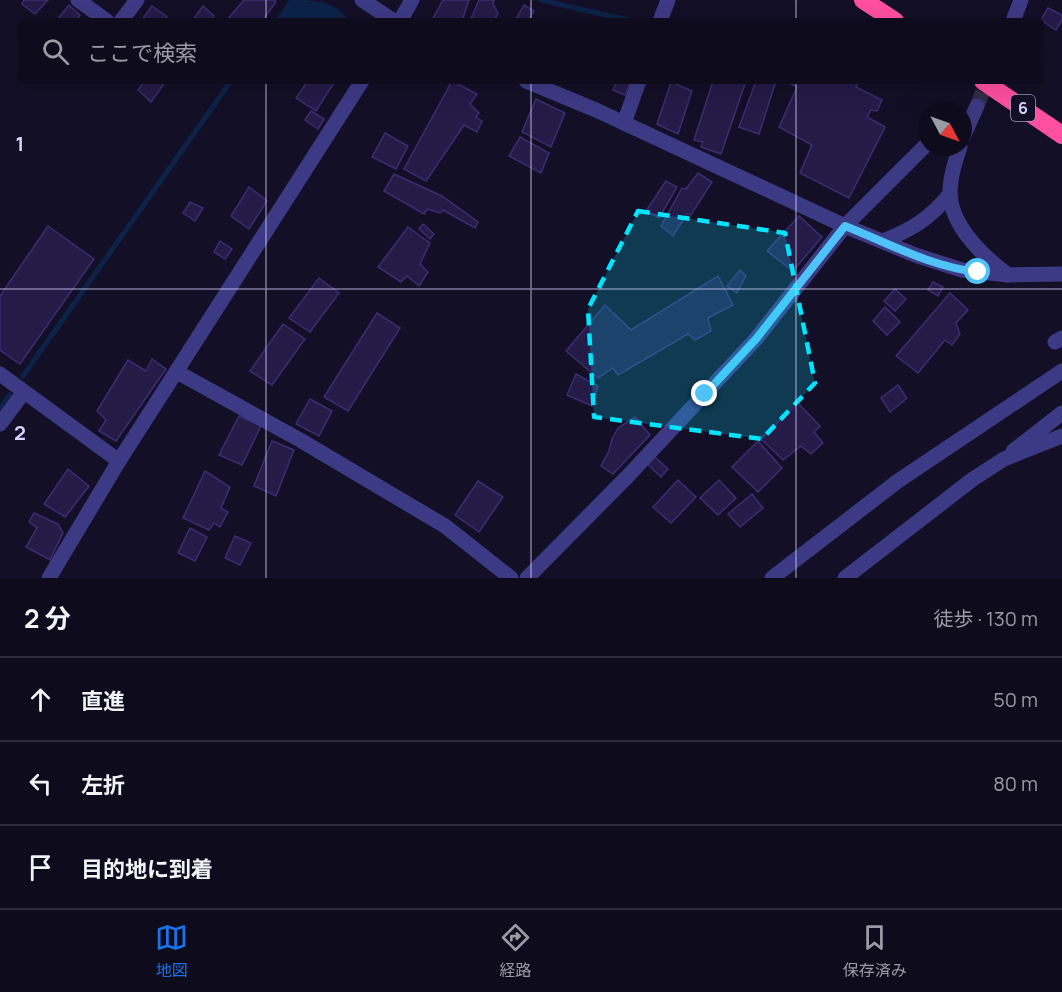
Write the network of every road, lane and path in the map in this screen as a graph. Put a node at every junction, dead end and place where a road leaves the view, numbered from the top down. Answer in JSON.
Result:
{"nodes":[{"id":1,"x":78,"y":0,"type":"edge"},
{"id":2,"x":137,"y":0,"type":"edge"},
{"id":3,"x":362,"y":0,"type":"edge"},
{"id":4,"x":384,"y":0,"type":"edge"},
{"id":5,"x":412,"y":0,"type":"edge"},
{"id":6,"x":668,"y":0,"type":"edge"},
{"id":7,"x":863,"y":0,"type":"edge"},
{"id":8,"x":1021,"y":0,"type":"edge"},
{"id":9,"x":103,"y":18,"type":"edge"},
{"id":10,"x":123,"y":18,"type":"edge"},
{"id":11,"x":392,"y":18,"type":"edge"},
{"id":12,"x":395,"y":18,"type":"edge"},
{"id":13,"x":399,"y":18,"type":"edge"},
{"id":14,"x":661,"y":18,"type":"edge"},
{"id":15,"x":890,"y":18,"type":"edge"},
{"id":16,"x":1014,"y":18,"type":"edge"},
{"id":17,"x":360,"y":84,"type":"edge"},
{"id":18,"x":533,"y":84,"type":"edge"},
{"id":19,"x":638,"y":84,"type":"edge"},
{"id":20,"x":987,"y":84,"type":"edge"},
{"id":21,"x":624,"y":123,"type":"junction"},
{"id":22,"x":1062,"y":135,"type":"edge"},
{"id":23,"x":918,"y":152,"type":"edge"},
{"id":24,"x":957,"y":156,"type":"edge"},
{"id":25,"x":950,"y":194,"type":"junction"},
{"id":26,"x":841,"y":224,"type":"junction"},
{"id":27,"x":883,"y":241,"type":"junction"},
{"id":28,"x":1062,"y":274,"type":"edge"},
{"id":29,"x":1008,"y":275,"type":"junction"},
{"id":30,"x":1062,"y":371,"type":"edge"},
{"id":31,"x":177,"y":372,"type":"junction"},
{"id":32,"x":0,"y":374,"type":"edge"},
{"id":33,"x":24,"y":392,"type":"junction"},
{"id":34,"x":1062,"y":413,"type":"edge"},
{"id":35,"x":0,"y":424,"type":"edge"},
{"id":36,"x":1062,"y":436,"type":"edge"},
{"id":37,"x":1004,"y":459,"type":"junction"},
{"id":38,"x":119,"y":461,"type":"junction"},
{"id":39,"x":49,"y":578,"type":"edge"},
{"id":40,"x":511,"y":578,"type":"edge"},
{"id":41,"x":527,"y":578,"type":"edge"},
{"id":42,"x":772,"y":578,"type":"edge"},
{"id":43,"x":845,"y":578,"type":"edge"}],
"edges":[{"from":1,"to":9,"type":"street"},
{"from":2,"to":10,"type":"street"},
{"from":3,"to":11,"type":"street"},
{"from":4,"to":12,"type":"street"},
{"from":5,"to":13,"type":"street"},
{"from":6,"to":14,"type":"street"},
{"from":7,"to":15,"type":"highway"},
{"from":8,"to":16,"type":"street"},
{"from":17,"to":31,"type":"street"},
{"from":18,"to":21,"type":"street"},
{"from":19,"to":21,"type":"street"},
{"from":20,"to":22,"type":"highway","number":"6"},
{"from":21,"to":26,"type":"street"},
{"from":23,"to":26,"type":"street"},
{"from":24,"to":25,"type":"street"},
{"from":25,"to":27,"type":"street"},
{"from":25,"to":29,"type":"street"},
{"from":26,"to":27,"type":"street"},
{"from":26,"to":41,"type":"street"},
{"from":27,"to":29,"type":"street"},
{"from":28,"to":29,"type":"street"},
{"from":30,"to":42,"type":"street"},
{"from":31,"to":38,"type":"street"},
{"from":31,"to":40,"type":"street"},
{"from":32,"to":33,"type":"street"},
{"from":33,"to":35,"type":"street"},
{"from":33,"to":38,"type":"street"},
{"from":34,"to":37,"type":"street"},
{"from":36,"to":37,"type":"street"},
{"from":37,"to":43,"type":"street"},
{"from":38,"to":39,"type":"street"}]}
